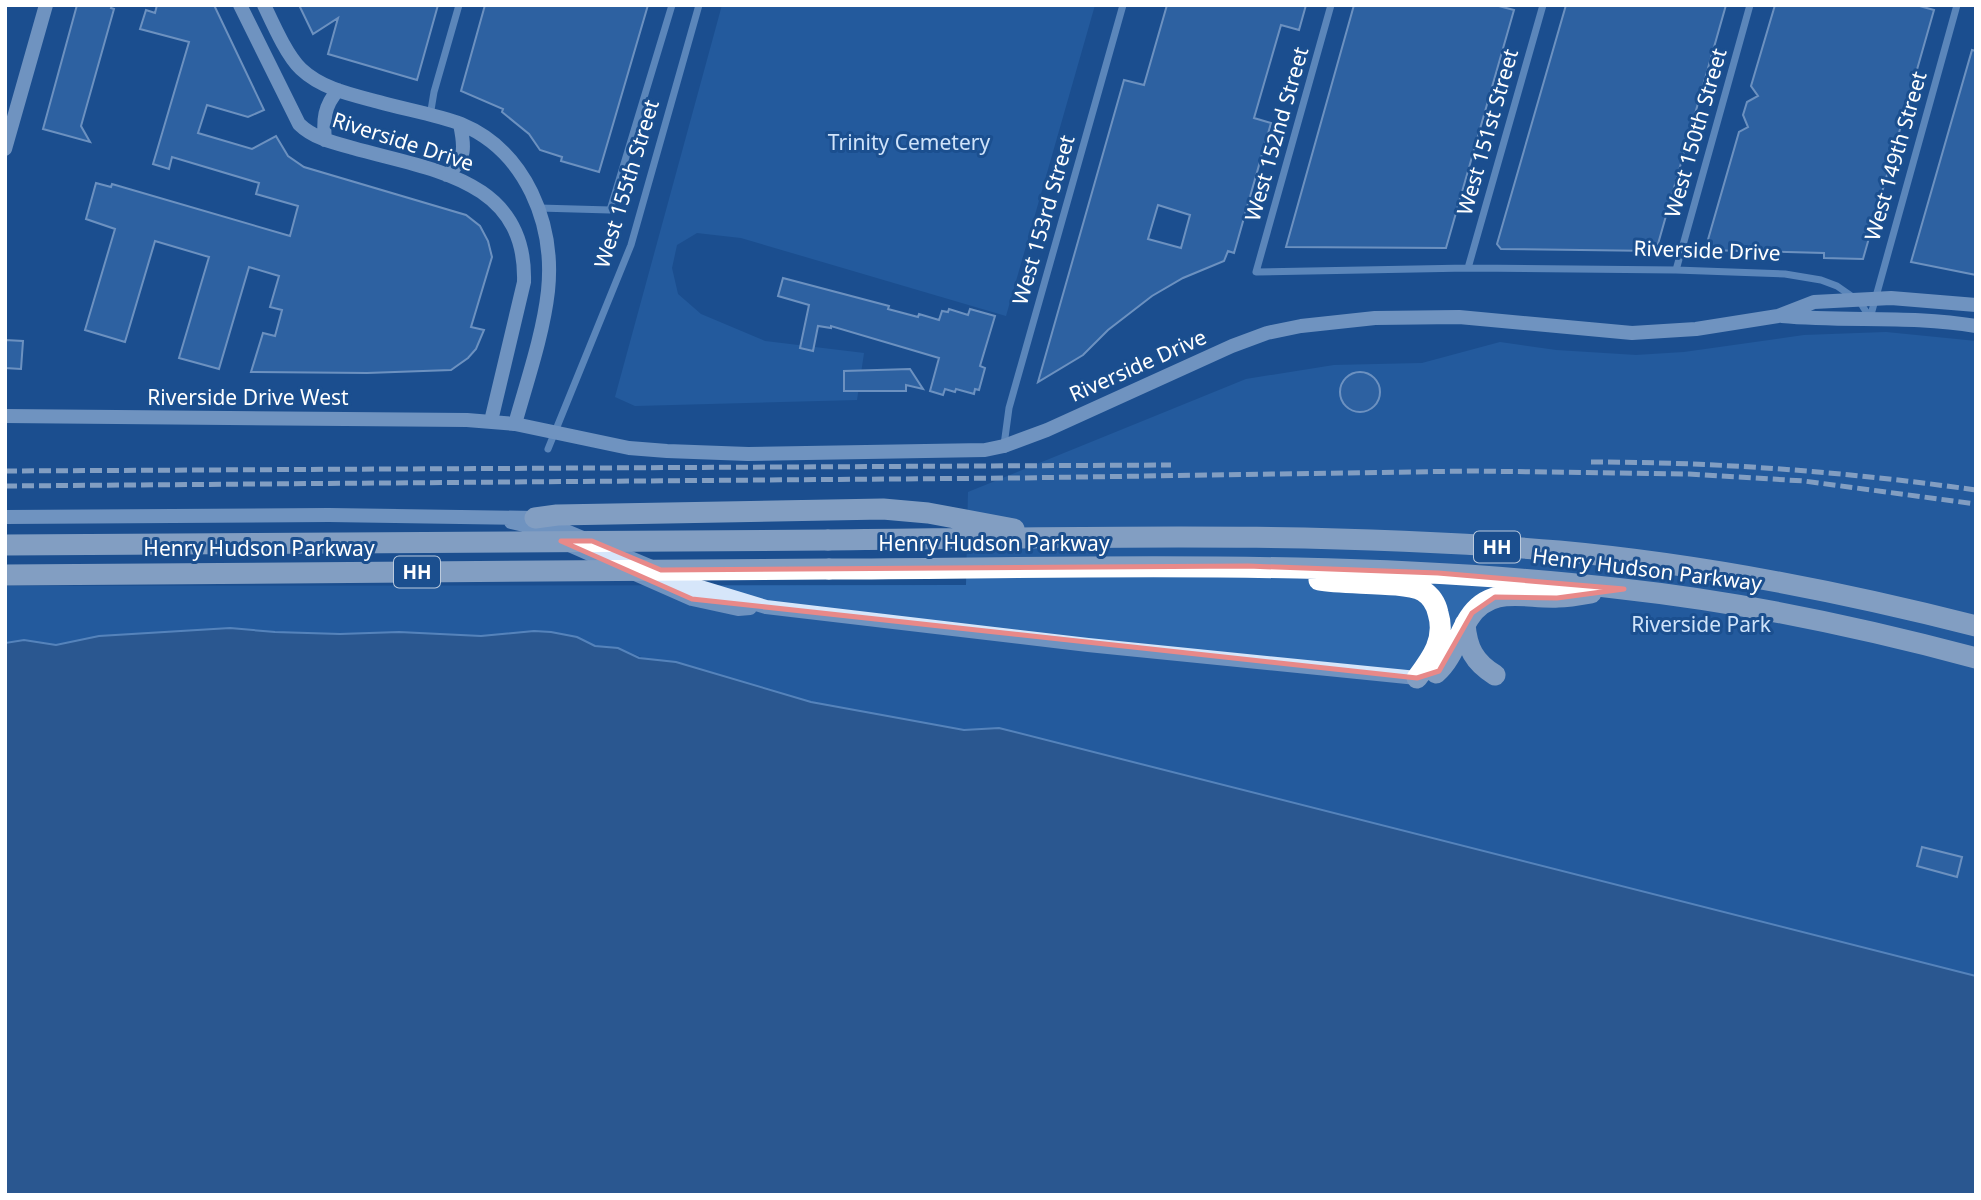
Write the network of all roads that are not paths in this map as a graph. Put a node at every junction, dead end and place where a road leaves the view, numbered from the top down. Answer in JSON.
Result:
{"nodes":[{"id":1,"x":46,"y":5,"type":"edge"},
{"id":2,"x":240,"y":5,"type":"edge"},
{"id":3,"x":264,"y":5,"type":"edge"},
{"id":4,"x":459,"y":5,"type":"edge"},
{"id":5,"x":672,"y":5,"type":"edge"},
{"id":6,"x":699,"y":5,"type":"edge"},
{"id":7,"x":1123,"y":5,"type":"edge"},
{"id":8,"x":1331,"y":5,"type":"edge"},
{"id":9,"x":1543,"y":5,"type":"edge"},
{"id":10,"x":1750,"y":5,"type":"edge"},
{"id":11,"x":1957,"y":5,"type":"edge"},
{"id":12,"x":338,"y":90,"type":"junction"},
{"id":13,"x":430,"y":116,"type":"junction"},
{"id":14,"x":460,"y":124,"type":"junction"},
{"id":15,"x":325,"y":140,"type":"junction"},
{"id":16,"x":5,"y":149,"type":"edge"},
{"id":17,"x":447,"y":175,"type":"junction"},
{"id":18,"x":539,"y":208,"type":"junction"},
{"id":19,"x":1468,"y":268,"type":"junction"},
{"id":20,"x":1676,"y":270,"type":"junction"},
{"id":21,"x":1256,"y":272,"type":"joint"},
{"id":22,"x":1875,"y":298,"type":"junction"},
{"id":23,"x":1857,"y":299,"type":"junction"},
{"id":24,"x":1976,"y":305,"type":"edge"},
{"id":25,"x":1779,"y":316,"type":"junction"},
{"id":26,"x":1870,"y":318,"type":"junction"},
{"id":27,"x":1976,"y":326,"type":"edge"},
{"id":28,"x":5,"y":416,"type":"edge"},
{"id":29,"x":491,"y":421,"type":"junction"},
{"id":30,"x":515,"y":424,"type":"junction"},
{"id":31,"x":1004,"y":446,"type":"junction"},
{"id":32,"x":548,"y":449,"type":"dead end"},
{"id":33,"x":5,"y":517,"type":"edge"},
{"id":34,"x":495,"y":517,"type":"junction"},
{"id":35,"x":536,"y":518,"type":"junction"},
{"id":36,"x":1061,"y":538,"type":"junction"},
{"id":37,"x":5,"y":545,"type":"edge"},
{"id":38,"x":1248,"y":566,"type":"junction"},
{"id":39,"x":5,"y":575,"type":"edge"},
{"id":40,"x":1625,"y":589,"type":"junction"},
{"id":41,"x":766,"y":607,"type":"junction"},
{"id":42,"x":1465,"y":624,"type":"junction"},
{"id":43,"x":1976,"y":626,"type":"edge"},
{"id":44,"x":1976,"y":657,"type":"edge"},
{"id":45,"x":1495,"y":675,"type":"dead end"},
{"id":46,"x":1417,"y":678,"type":"junction"}],
"edges":[{"from":1,"to":16,"type":"main road"},
{"from":2,"to":15,"type":"main road","name":"Riverside Drive"},
{"from":3,"to":12,"type":"main road","name":"Riverside Drive"},
{"from":4,"to":13,"type":"street"},
{"from":5,"to":18,"type":"street","name":"West 155th Street"},
{"from":6,"to":32,"type":"street","name":"West 155th Street"},
{"from":7,"to":31,"type":"street","name":"West 153rd Street"},
{"from":8,"to":21,"type":"street","name":"West 152nd Street"},
{"from":9,"to":19,"type":"street","name":"West 151st Street"},
{"from":10,"to":20,"type":"street","name":"West 150th Street"},
{"from":11,"to":22,"type":"street","name":"West 149th Street"},
{"from":12,"to":13,"type":"main road","name":"Riverside Drive"},
{"from":12,"to":15,"type":"main road"},
{"from":13,"to":14,"type":"main road","name":"Riverside Drive"},
{"from":14,"to":17,"type":"main road"},
{"from":14,"to":18,"type":"main road","name":"Riverside Drive"},
{"from":15,"to":17,"type":"main road","name":"Riverside Drive"},
{"from":17,"to":29,"type":"main road","name":"Riverside Drive"},
{"from":18,"to":30,"type":"main road","name":"Riverside Drive"},
{"from":19,"to":20,"type":"street","name":"Riverside Drive"},
{"from":19,"to":21,"type":"street","name":"Riverside Drive"},
{"from":20,"to":23,"type":"street","name":"Riverside Drive"},
{"from":22,"to":23,"type":"main road","name":"Riverside Drive"},
{"from":22,"to":24,"type":"main road","name":"Riverside Drive"},
{"from":22,"to":26,"type":"street","name":"West 149th Street"},
{"from":23,"to":25,"type":"main road","name":"Riverside Drive"},
{"from":23,"to":26,"type":"street","name":"Riverside Drive"},
{"from":25,"to":26,"type":"main road","name":"Riverside Drive"},
{"from":25,"to":31,"type":"main road","name":"Riverside Drive"},
{"from":26,"to":27,"type":"main road","name":"Riverside Drive"},
{"from":28,"to":29,"type":"main road","name":"Riverside Drive West"},
{"from":29,"to":30,"type":"main road","name":"Riverside Drive"},
{"from":30,"to":31,"type":"main road","name":"Riverside Drive","bridge":true},
{"from":33,"to":34,"type":"main road"},
{"from":34,"to":35,"type":"main road"},
{"from":34,"to":41,"type":"main road"},
{"from":35,"to":36,"type":"highway"},
{"from":35,"to":41,"type":"main road"},
{"from":36,"to":37,"type":"highway","name":"Henry Hudson Parkway","number":"HH","bridge":true},
{"from":36,"to":43,"type":"highway","name":"Henry Hudson Parkway","number":"HH"},
{"from":38,"to":39,"type":"highway","name":"Henry Hudson Parkway","number":"HH","bridge":true},
{"from":38,"to":40,"type":"highway","name":"Henry Hudson Parkway","number":"HH"},
{"from":38,"to":46,"type":"highway"},
{"from":40,"to":42,"type":"highway"},
{"from":40,"to":44,"type":"highway","name":"Henry Hudson Parkway","number":"HH"},
{"from":41,"to":46,"type":"main road"},
{"from":42,"to":45,"type":"highway"},
{"from":42,"to":46,"type":"highway"}]}
